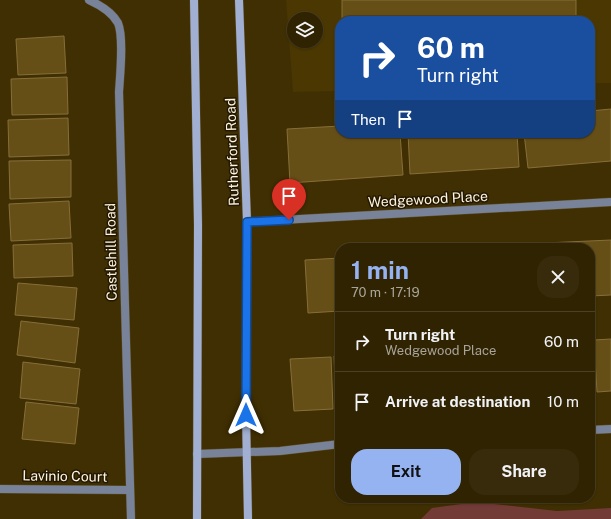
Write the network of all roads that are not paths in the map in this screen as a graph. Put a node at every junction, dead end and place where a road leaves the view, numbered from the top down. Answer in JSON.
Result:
{"nodes":[{"id":1,"x":89,"y":0,"type":"edge"},
{"id":2,"x":194,"y":0,"type":"edge"},
{"id":3,"x":239,"y":0,"type":"edge"},
{"id":4,"x":611,"y":202,"type":"edge"},
{"id":5,"x":247,"y":222,"type":"junction"},
{"id":6,"x":611,"y":429,"type":"edge"},
{"id":7,"x":595,"y":430,"type":"edge"},
{"id":8,"x":335,"y":444,"type":"edge"},
{"id":9,"x":248,"y":453,"type":"junction"},
{"id":10,"x":197,"y":454,"type":"junction"},
{"id":11,"x":0,"y":489,"type":"edge"},
{"id":12,"x":130,"y":490,"type":"junction"},
{"id":13,"x":131,"y":519,"type":"edge"},
{"id":14,"x":197,"y":519,"type":"edge"},
{"id":15,"x":248,"y":519,"type":"edge"}],
"edges":[{"from":1,"to":12,"type":"street","name":"Castlehill Road"},
{"from":2,"to":10,"type":"main road"},
{"from":3,"to":5,"type":"main road","name":"Rutherford Road"},
{"from":4,"to":5,"type":"street","name":"Wedgewood Place"},
{"from":5,"to":9,"type":"main road","name":"Rutherford Road"},
{"from":6,"to":7,"type":"street"},
{"from":8,"to":9,"type":"street"},
{"from":9,"to":10,"type":"street"},
{"from":9,"to":15,"type":"main road","name":"Rutherford Road"},
{"from":10,"to":14,"type":"main road"},
{"from":11,"to":12,"type":"street","name":"Lavinio Court"},
{"from":12,"to":13,"type":"street","name":"Castlehill Road"}]}
